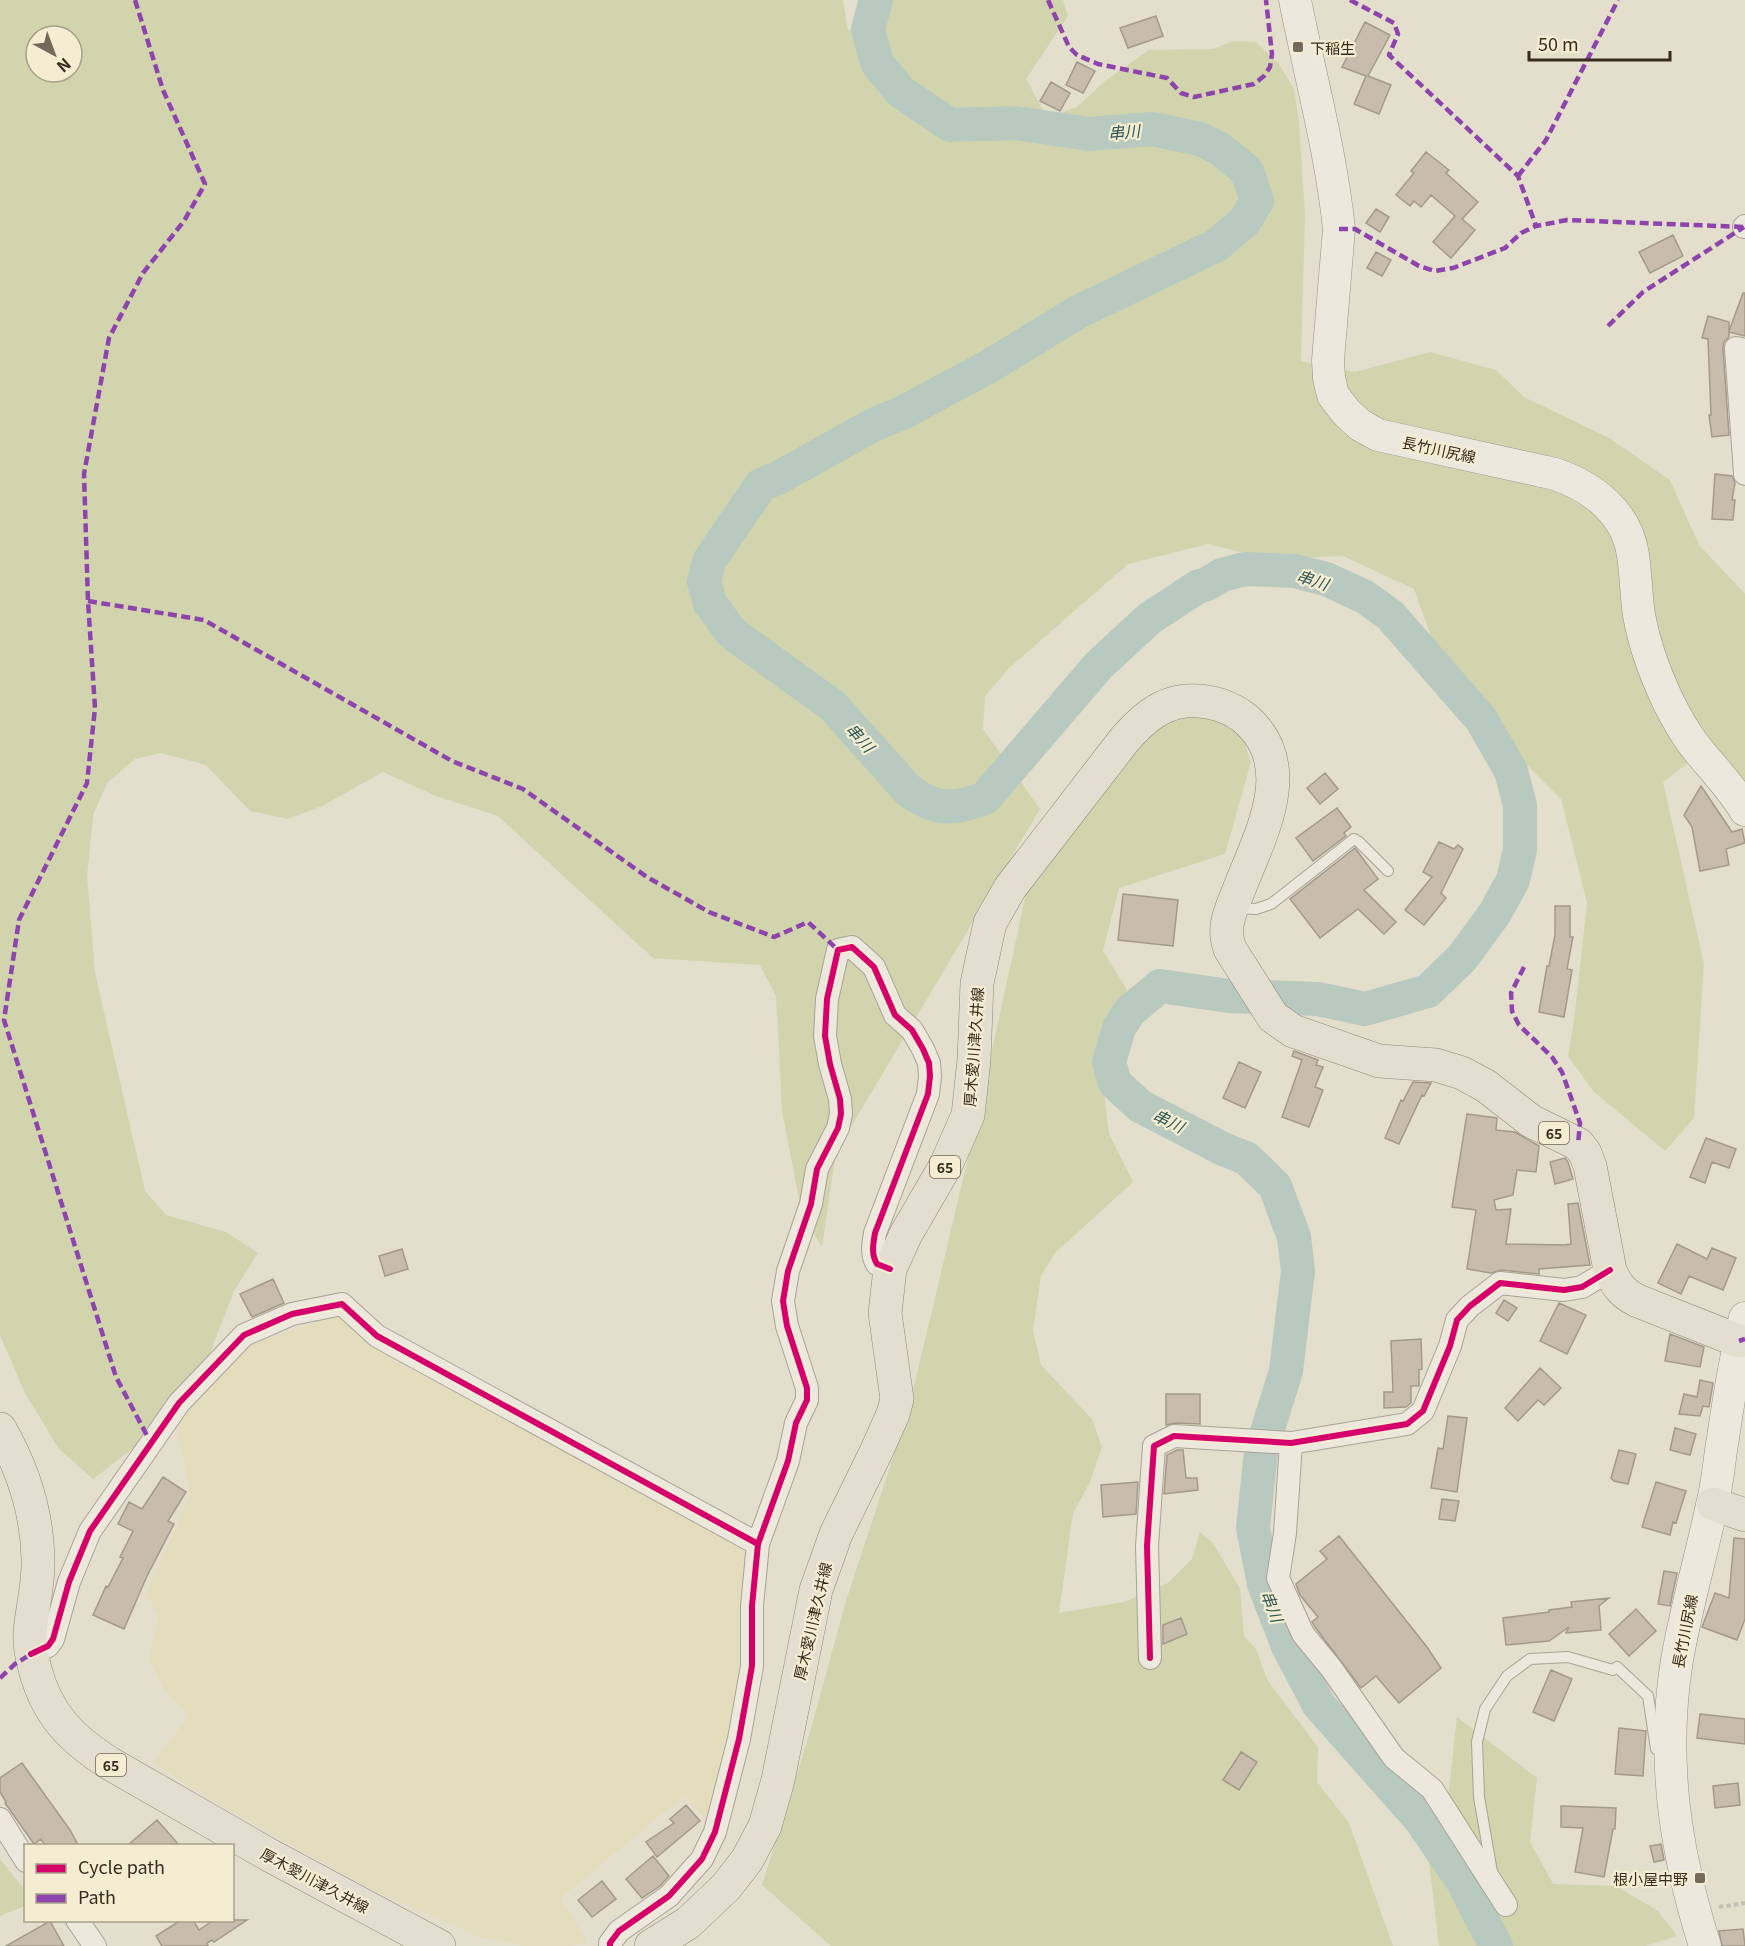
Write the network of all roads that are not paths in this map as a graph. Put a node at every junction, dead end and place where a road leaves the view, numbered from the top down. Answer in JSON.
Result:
{"nodes":[{"id":1,"x":1295,"y":0,"type":"edge"},
{"id":2,"x":1745,"y":350,"type":"edge"},
{"id":3,"x":1745,"y":474,"type":"edge"},
{"id":4,"x":1745,"y":810,"type":"edge"},
{"id":5,"x":1388,"y":871,"type":"dead end"},
{"id":6,"x":1231,"y":908,"type":"junction"},
{"id":7,"x":890,"y":1269,"type":"junction"},
{"id":8,"x":1610,"y":1270,"type":"junction"},
{"id":9,"x":1742,"y":1329,"type":"edge"},
{"id":10,"x":0,"y":1429,"type":"edge"},
{"id":11,"x":1291,"y":1443,"type":"junction"},
{"id":12,"x":1713,"y":1504,"type":"junction"},
{"id":13,"x":1745,"y":1515,"type":"edge"},
{"id":14,"x":758,"y":1544,"type":"junction"},
{"id":15,"x":31,"y":1654,"type":"junction"},
{"id":16,"x":1150,"y":1658,"type":"dead end"},
{"id":17,"x":1671,"y":1768,"type":"junction"},
{"id":18,"x":0,"y":1819,"type":"edge"},
{"id":19,"x":24,"y":1858,"type":"edge"},
{"id":20,"x":1500,"y":1896,"type":"joint"},
{"id":21,"x":78,"y":1922,"type":"edge"},
{"id":22,"x":95,"y":1946,"type":"edge"},
{"id":23,"x":439,"y":1946,"type":"edge"},
{"id":24,"x":610,"y":1946,"type":"edge"},
{"id":25,"x":651,"y":1946,"type":"edge"},
{"id":26,"x":1705,"y":1946,"type":"edge"}],
"edges":[{"from":1,"to":4,"type":"main road","name":"長竹川尻線"},
{"from":2,"to":3,"type":"street"},
{"from":5,"to":6,"type":"lane"},
{"from":6,"to":7,"type":"main road","name":"厚木愛川津久井線","number":"65"},
{"from":6,"to":8,"type":"main road","name":"厚木愛川津久井線","number":"65"},
{"from":7,"to":14,"type":"street"},
{"from":7,"to":25,"type":"main road","name":"厚木愛川津久井線","number":"65"},
{"from":8,"to":9,"type":"main road","number":"65"},
{"from":8,"to":11,"type":"street"},
{"from":9,"to":12,"type":"main road","name":"長竹川尻線"},
{"from":10,"to":15,"type":"main road","name":"厚木愛川津久井線","number":"65"},
{"from":11,"to":16,"type":"street"},
{"from":11,"to":20,"type":"street"},
{"from":12,"to":13,"type":"main road"},
{"from":12,"to":17,"type":"main road","name":"長竹川尻線"},
{"from":14,"to":15,"type":"street"},
{"from":14,"to":24,"type":"street"},
{"from":15,"to":23,"type":"main road","name":"厚木愛川津久井線","number":"65"},
{"from":17,"to":20,"type":"lane"},
{"from":17,"to":26,"type":"main road","name":"長竹川尻線"},
{"from":18,"to":19,"type":"street"},
{"from":21,"to":22,"type":"street"}]}
